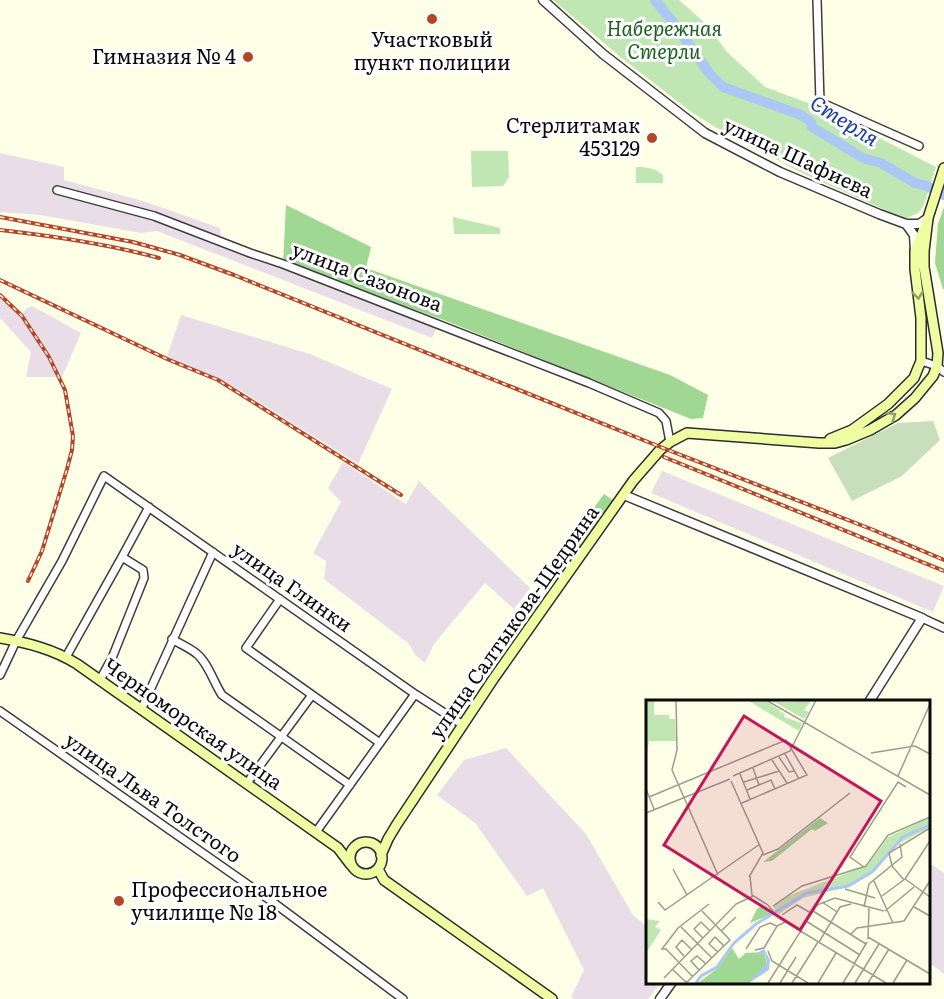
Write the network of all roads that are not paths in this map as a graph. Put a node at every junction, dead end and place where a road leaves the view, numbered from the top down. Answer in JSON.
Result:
{"nodes":[{"id":1,"x":543,"y":0,"type":"edge"},
{"id":2,"x":817,"y":0,"type":"edge"},
{"id":3,"x":919,"y":146,"type":"dead end"},
{"id":4,"x":944,"y":168,"type":"edge"},
{"id":5,"x":57,"y":190,"type":"dead end"},
{"id":6,"x":928,"y":218,"type":"junction"},
{"id":7,"x":906,"y":224,"type":"junction"},
{"id":8,"x":915,"y":251,"type":"junction"},
{"id":9,"x":919,"y":268,"type":"junction"},
{"id":10,"x":921,"y":361,"type":"junction"},
{"id":11,"x":940,"y":369,"type":"edge"},
{"id":12,"x":670,"y":441,"type":"junction"},
{"id":13,"x":819,"y":443,"type":"junction"},
{"id":14,"x":624,"y":495,"type":"junction"},
{"id":15,"x":149,"y":507,"type":"junction"},
{"id":16,"x":213,"y":552,"type":"junction"},
{"id":17,"x":122,"y":557,"type":"junction"},
{"id":18,"x":280,"y":599,"type":"junction"},
{"id":19,"x":922,"y":618,"type":"junction"},
{"id":20,"x":944,"y":628,"type":"edge"},
{"id":21,"x":0,"y":638,"type":"edge"},
{"id":22,"x":172,"y":639,"type":"junction"},
{"id":23,"x":16,"y":641,"type":"junction"},
{"id":24,"x":66,"y":657,"type":"junction"},
{"id":25,"x":0,"y":675,"type":"edge"},
{"id":26,"x":100,"y":680,"type":"junction"},
{"id":27,"x":415,"y":694,"type":"junction"},
{"id":28,"x":312,"y":695,"type":"junction"},
{"id":29,"x":870,"y":700,"type":"edge"},
{"id":30,"x":141,"y":710,"type":"junction"},
{"id":31,"x":0,"y":711,"type":"edge"},
{"id":32,"x":462,"y":725,"type":"junction"},
{"id":33,"x":281,"y":738,"type":"junction"},
{"id":34,"x":380,"y":743,"type":"junction"},
{"id":35,"x":247,"y":783,"type":"junction"},
{"id":36,"x":350,"y":785,"type":"junction"},
{"id":37,"x":316,"y":832,"type":"junction"},
{"id":38,"x":388,"y":839,"type":"junction"},
{"id":39,"x":373,"y":844,"type":"junction"},
{"id":40,"x":355,"y":846,"type":"junction"},
{"id":41,"x":339,"y":848,"type":"junction"},
{"id":42,"x":381,"y":855,"type":"junction"},
{"id":43,"x":351,"y":865,"type":"junction"},
{"id":44,"x":378,"y":869,"type":"junction"},
{"id":45,"x":363,"y":874,"type":"junction"},
{"id":46,"x":384,"y":880,"type":"junction"},
{"id":47,"x":671,"y":984,"type":"edge"},
{"id":48,"x":403,"y":999,"type":"edge"},
{"id":49,"x":552,"y":999,"type":"edge"},
{"id":50,"x":660,"y":999,"type":"edge"}],
"edges":[{"from":1,"to":7,"type":"street","name":"улица Шафиева"},
{"from":2,"to":3,"type":"street"},
{"from":4,"to":6,"type":"main road"},
{"from":5,"to":12,"type":"street","name":"улица Сазонова"},
{"from":6,"to":7,"type":"street"},
{"from":6,"to":8,"type":"main road"},
{"from":6,"to":9,"type":"main road"},
{"from":7,"to":8,"type":"street"},
{"from":8,"to":9,"type":"main road"},
{"from":9,"to":10,"type":"main road","one_way":true},
{"from":9,"to":11,"type":"main road"},
{"from":10,"to":11,"type":"street"},
{"from":10,"to":13,"type":"main road"},
{"from":13,"to":11,"type":"main road","one_way":true},
{"from":12,"to":13,"type":"main road"},
{"from":12,"to":14,"type":"main road","name":"улица Салтыкова-Щедрина"},
{"from":14,"to":19,"type":"street"},
{"from":14,"to":32,"type":"main road","name":"улица Салтыкова-Щедрина"},
{"from":15,"to":16,"type":"street","name":"улица Глинки"},
{"from":15,"to":17,"type":"street"},
{"from":15,"to":23,"type":"street","name":"улица Глинки"},
{"from":16,"to":18,"type":"street","name":"улица Глинки"},
{"from":16,"to":22,"type":"street"},
{"from":17,"to":24,"type":"street"},
{"from":17,"to":26,"type":"street"},
{"from":18,"to":27,"type":"street","name":"улица Глинки"},
{"from":18,"to":28,"type":"street"},
{"from":19,"to":20,"type":"street"},
{"from":19,"to":29,"type":"street"},
{"from":21,"to":23,"type":"main road","name":"Черноморская улица"},
{"from":22,"to":30,"type":"street"},
{"from":22,"to":33,"type":"street"},
{"from":23,"to":24,"type":"main road","name":"Черноморская улица"},
{"from":23,"to":25,"type":"street"},
{"from":24,"to":26,"type":"main road","name":"Черноморская улица"},
{"from":26,"to":30,"type":"main road","name":"Черноморская улица"},
{"from":27,"to":32,"type":"street","name":"улица Глинки"},
{"from":27,"to":34,"type":"street"},
{"from":28,"to":33,"type":"street"},
{"from":28,"to":34,"type":"street"},
{"from":30,"to":35,"type":"main road","name":"Черноморская улица"},
{"from":31,"to":48,"type":"street","name":"улица Льва Толстого"},
{"from":32,"to":38,"type":"main road","name":"улица Салтыкова-Щедрина"},
{"from":33,"to":35,"type":"street"},
{"from":33,"to":36,"type":"street"},
{"from":34,"to":36,"type":"street"},
{"from":35,"to":37,"type":"main road","name":"Черноморская улица"},
{"from":36,"to":37,"type":"street"},
{"from":37,"to":41,"type":"main road","name":"Черноморская улица"},
{"from":38,"to":39,"type":"main road"},
{"from":38,"to":42,"type":"main road","name":"улица Салтыкова-Щедрина"},
{"from":39,"to":40,"type":"main road"},
{"from":39,"to":42,"type":"main road"},
{"from":40,"to":41,"type":"main road"},
{"from":40,"to":43,"type":"main road"},
{"from":41,"to":43,"type":"main road","name":"Черноморская улица"},
{"from":42,"to":44,"type":"main road"},
{"from":43,"to":45,"type":"main road"},
{"from":44,"to":45,"type":"main road"},
{"from":44,"to":46,"type":"main road"},
{"from":45,"to":46,"type":"main road"},
{"from":46,"to":49,"type":"main road"},
{"from":47,"to":50,"type":"street"}]}
